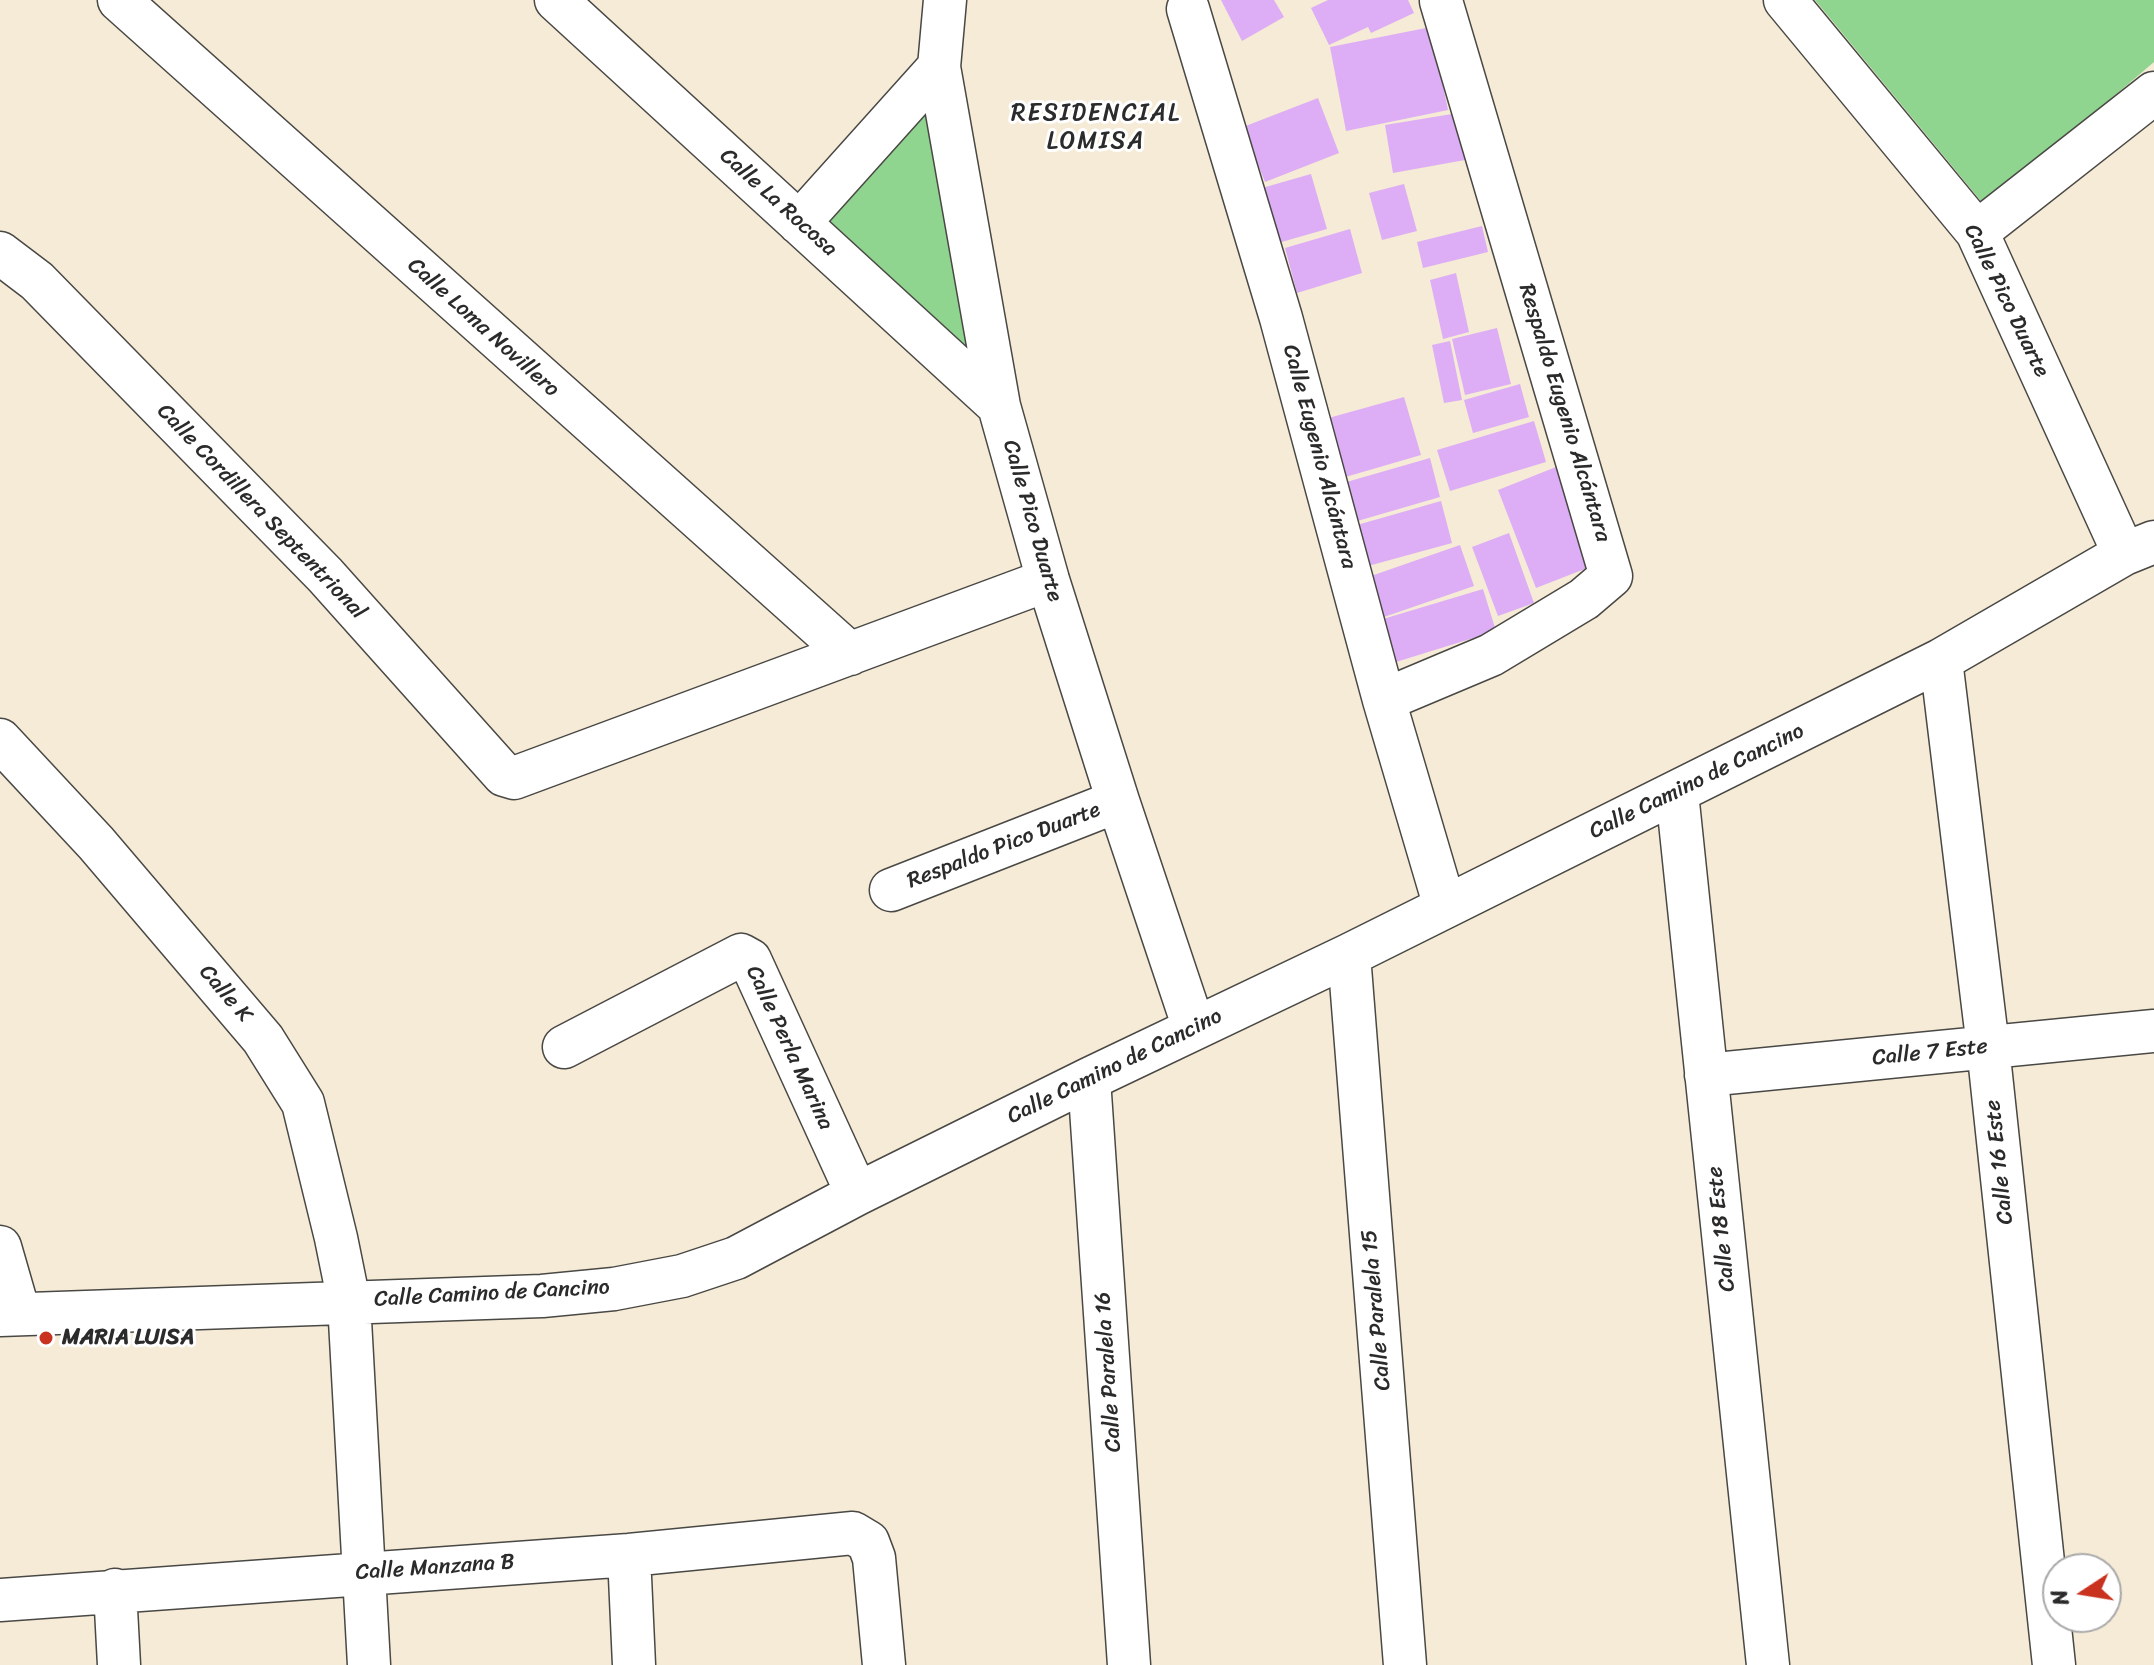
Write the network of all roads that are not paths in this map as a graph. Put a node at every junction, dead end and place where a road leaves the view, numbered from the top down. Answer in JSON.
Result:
{"nodes":[{"id":1,"x":119,"y":0,"type":"edge"},
{"id":2,"x":556,"y":0,"type":"edge"},
{"id":3,"x":945,"y":0,"type":"edge"},
{"id":4,"x":1785,"y":0,"type":"edge"},
{"id":5,"x":1441,"y":1,"type":"edge"},
{"id":6,"x":1188,"y":9,"type":"dead end"},
{"id":7,"x":939,"y":67,"type":"junction"},
{"id":8,"x":2154,"y":93,"type":"edge"},
{"id":9,"x":799,"y":223,"type":"junction"},
{"id":10,"x":1977,"y":232,"type":"junction"},
{"id":11,"x":0,"y":253,"type":"edge"},
{"id":12,"x":999,"y":406,"type":"junction"},
{"id":13,"x":2139,"y":548,"type":"edge"},
{"id":14,"x":1048,"y":580,"type":"junction"},
{"id":15,"x":850,"y":654,"type":"junction"},
{"id":16,"x":1941,"y":660,"type":"junction"},
{"id":17,"x":1384,"y":700,"type":"junction"},
{"id":18,"x":0,"y":740,"type":"edge"},
{"id":19,"x":1677,"y":793,"type":"junction"},
{"id":20,"x":1118,"y":801,"type":"junction"},
{"id":21,"x":891,"y":890,"type":"dead end"},
{"id":22,"x":1445,"y":907,"type":"junction"},
{"id":23,"x":1349,"y":955,"type":"junction"},
{"id":24,"x":1194,"y":1028,"type":"junction"},
{"id":25,"x":2154,"y":1031,"type":"edge"},
{"id":26,"x":564,"y":1047,"type":"dead end"},
{"id":27,"x":1988,"y":1047,"type":"junction"},
{"id":28,"x":1706,"y":1075,"type":"junction"},
{"id":29,"x":1089,"y":1079,"type":"junction"},
{"id":30,"x":857,"y":1194,"type":"junction"},
{"id":31,"x":0,"y":1247,"type":"edge"},
{"id":32,"x":349,"y":1302,"type":"junction"},
{"id":33,"x":10,"y":1314,"type":"edge"},
{"id":34,"x":629,"y":1555,"type":"junction"},
{"id":35,"x":363,"y":1573,"type":"junction"},
{"id":36,"x":115,"y":1590,"type":"junction"},
{"id":37,"x":0,"y":1600,"type":"edge"},
{"id":38,"x":119,"y":1665,"type":"edge"},
{"id":39,"x":369,"y":1665,"type":"edge"},
{"id":40,"x":634,"y":1665,"type":"edge"},
{"id":41,"x":884,"y":1665,"type":"edge"},
{"id":42,"x":1129,"y":1665,"type":"edge"},
{"id":43,"x":1405,"y":1665,"type":"edge"},
{"id":44,"x":1768,"y":1665,"type":"edge"},
{"id":45,"x":2054,"y":1665,"type":"edge"}],
"edges":[{"from":1,"to":15,"type":"street","name":"Calle Loma Novillero"},
{"from":2,"to":9,"type":"street","name":"Calle La Rocosa"},
{"from":3,"to":7,"type":"street","name":"Calle Pico Duarte"},
{"from":4,"to":10,"type":"street","name":"Calle Pico Duarte"},
{"from":5,"to":17,"type":"street","name":"Respaldo Eugenio Alcántara"},
{"from":6,"to":17,"type":"street","name":"Calle Eugenio Alcántara"},
{"from":7,"to":9,"type":"street"},
{"from":7,"to":12,"type":"street","name":"Calle Pico Duarte"},
{"from":8,"to":10,"type":"street"},
{"from":9,"to":12,"type":"street","name":"Calle La Rocosa"},
{"from":10,"to":13,"type":"street","name":"Calle Pico Duarte"},
{"from":11,"to":15,"type":"street","name":"Calle Cordillera Septentrional"},
{"from":12,"to":14,"type":"street","name":"Calle Pico Duarte"},
{"from":13,"to":16,"type":"street","name":"Calle Camino de Cancino"},
{"from":14,"to":15,"type":"street"},
{"from":14,"to":20,"type":"street","name":"Calle Pico Duarte"},
{"from":16,"to":19,"type":"street","name":"Calle Camino de Cancino"},
{"from":16,"to":27,"type":"street","name":"Calle 16 Este"},
{"from":17,"to":22,"type":"street","name":"Calle Eugenio Alcántara"},
{"from":18,"to":32,"type":"street","name":"Calle K"},
{"from":19,"to":22,"type":"street","name":"Calle Camino de Cancino"},
{"from":19,"to":28,"type":"street","name":"Calle 18 Este"},
{"from":20,"to":21,"type":"street","name":"Respaldo Pico Duarte"},
{"from":20,"to":24,"type":"street","name":"Calle Pico Duarte"},
{"from":22,"to":23,"type":"street","name":"Calle Camino de Cancino"},
{"from":23,"to":24,"type":"street","name":"Calle Camino de Cancino"},
{"from":23,"to":43,"type":"street","name":"Calle Paralela 15"},
{"from":24,"to":29,"type":"street","name":"Calle Camino de Cancino"},
{"from":25,"to":27,"type":"street","name":"Calle 7 Este"},
{"from":26,"to":30,"type":"street","name":"Calle Perla Marina"},
{"from":27,"to":28,"type":"street","name":"Calle 7 Este"},
{"from":27,"to":45,"type":"street","name":"Calle 16 Este"},
{"from":28,"to":44,"type":"street","name":"Calle 18 Este"},
{"from":29,"to":30,"type":"street","name":"Calle Camino de Cancino"},
{"from":29,"to":42,"type":"street","name":"Calle Paralela 16"},
{"from":30,"to":32,"type":"street","name":"Calle Camino de Cancino"},
{"from":31,"to":33,"type":"street"},
{"from":32,"to":33,"type":"street","name":"Calle Camino de Cancino"},
{"from":32,"to":35,"type":"street","name":"Calle K"},
{"from":34,"to":35,"type":"street","name":"Calle Manzana B"},
{"from":34,"to":40,"type":"street"},
{"from":34,"to":41,"type":"street","name":"Calle Manzana B"},
{"from":35,"to":36,"type":"street","name":"Calle Manzana B"},
{"from":35,"to":39,"type":"street","name":"Calle K"},
{"from":36,"to":37,"type":"street","name":"Calle Manzana B"},
{"from":36,"to":38,"type":"street"}]}
